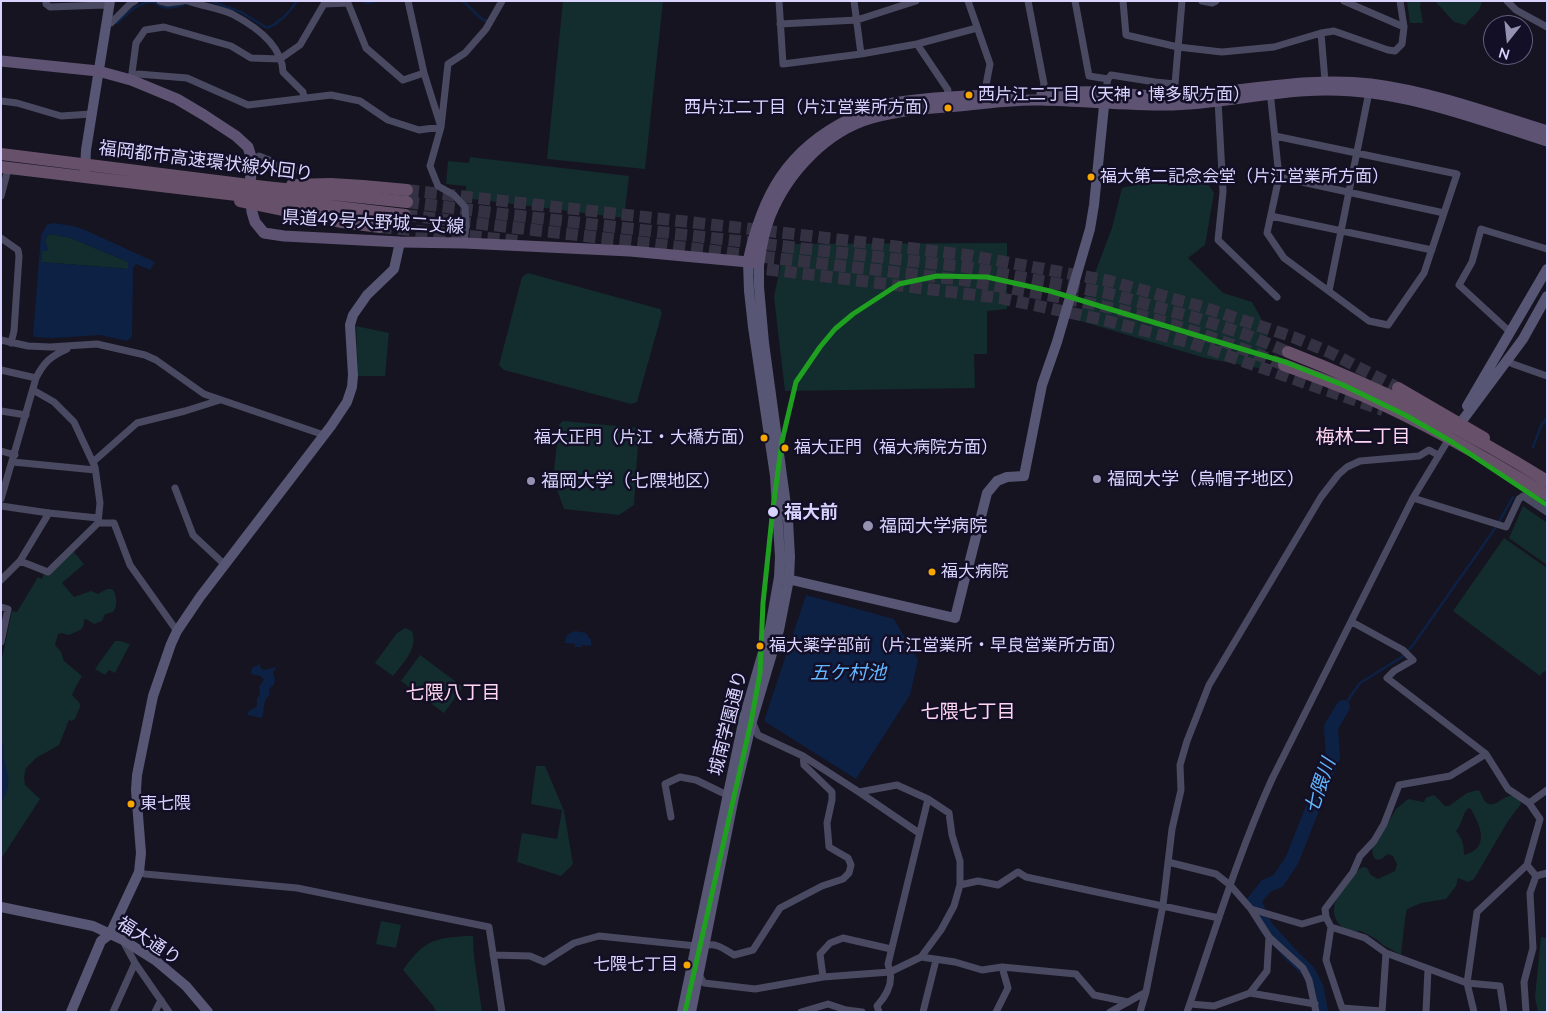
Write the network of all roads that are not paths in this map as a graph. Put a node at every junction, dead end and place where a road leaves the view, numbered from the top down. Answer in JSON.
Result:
{"nodes":[{"id":1,"x":46,"y":1,"type":"edge"},
{"id":2,"x":135,"y":1,"type":"edge"},
{"id":3,"x":160,"y":1,"type":"edge"},
{"id":4,"x":183,"y":1,"type":"edge"},
{"id":5,"x":188,"y":1,"type":"edge"},
{"id":6,"x":408,"y":1,"type":"edge"},
{"id":7,"x":502,"y":1,"type":"edge"},
{"id":8,"x":779,"y":1,"type":"edge"},
{"id":9,"x":854,"y":1,"type":"edge"},
{"id":10,"x":916,"y":1,"type":"edge"},
{"id":11,"x":968,"y":1,"type":"edge"},
{"id":12,"x":1028,"y":1,"type":"edge"},
{"id":13,"x":1075,"y":1,"type":"edge"},
{"id":14,"x":1124,"y":1,"type":"edge"},
{"id":15,"x":1182,"y":1,"type":"edge"},
{"id":16,"x":1202,"y":1,"type":"edge"},
{"id":17,"x":1216,"y":1,"type":"edge"},
{"id":18,"x":1344,"y":1,"type":"edge"},
{"id":19,"x":1400,"y":1,"type":"edge"},
{"id":20,"x":1507,"y":1,"type":"edge"},
{"id":21,"x":109,"y":4,"type":"edge"},
{"id":22,"x":858,"y":20,"type":"junction"},
{"id":23,"x":107,"y":22,"type":"junction"},
{"id":24,"x":780,"y":24,"type":"junction"},
{"id":25,"x":1404,"y":27,"type":"junction"},
{"id":26,"x":1547,"y":27,"type":"edge"},
{"id":27,"x":977,"y":28,"type":"junction"},
{"id":28,"x":1321,"y":32,"type":"junction"},
{"id":29,"x":917,"y":44,"type":"junction"},
{"id":30,"x":1178,"y":47,"type":"junction"},
{"id":31,"x":861,"y":54,"type":"junction"},
{"id":32,"x":280,"y":59,"type":"junction"},
{"id":33,"x":1,"y":61,"type":"edge"},
{"id":34,"x":98,"y":71,"type":"junction"},
{"id":35,"x":424,"y":73,"type":"junction"},
{"id":36,"x":1108,"y":79,"type":"junction"},
{"id":37,"x":131,"y":80,"type":"junction"},
{"id":38,"x":1326,"y":82,"type":"junction"},
{"id":39,"x":1270,"y":90,"type":"junction"},
{"id":40,"x":1369,"y":92,"type":"junction"},
{"id":41,"x":1041,"y":93,"type":"junction"},
{"id":42,"x":986,"y":95,"type":"junction"},
{"id":43,"x":1104,"y":97,"type":"junction"},
{"id":44,"x":304,"y":98,"type":"junction"},
{"id":45,"x":946,"y":98,"type":"junction"},
{"id":46,"x":1218,"y":100,"type":"junction"},
{"id":47,"x":1,"y":101,"type":"edge"},
{"id":48,"x":91,"y":114,"type":"junction"},
{"id":49,"x":441,"y":127,"type":"junction"},
{"id":50,"x":1547,"y":131,"type":"edge"},
{"id":51,"x":1274,"y":136,"type":"junction"},
{"id":52,"x":1547,"y":141,"type":"edge"},
{"id":53,"x":1356,"y":153,"type":"junction"},
{"id":54,"x":1,"y":154,"type":"edge"},
{"id":55,"x":252,"y":160,"type":"junction"},
{"id":56,"x":86,"y":165,"type":"junction"},
{"id":57,"x":296,"y":170,"type":"dead end"},
{"id":58,"x":3,"y":171,"type":"edge"},
{"id":59,"x":1279,"y":177,"type":"junction"},
{"id":60,"x":84,"y":181,"type":"junction"},
{"id":61,"x":250,"y":185,"type":"junction"},
{"id":62,"x":1349,"y":192,"type":"junction"},
{"id":63,"x":1,"y":196,"type":"edge"},
{"id":64,"x":252,"y":203,"type":"junction"},
{"id":65,"x":1444,"y":212,"type":"junction"},
{"id":66,"x":406,"y":215,"type":"tunnel mouth"},
{"id":67,"x":1271,"y":216,"type":"junction"},
{"id":68,"x":380,"y":227,"type":"tunnel mouth"},
{"id":69,"x":1341,"y":232,"type":"junction"},
{"id":70,"x":1,"y":238,"type":"edge"},
{"id":71,"x":400,"y":242,"type":"junction"},
{"id":72,"x":464,"y":243,"type":"junction"},
{"id":73,"x":1547,"y":249,"type":"edge"},
{"id":74,"x":1432,"y":250,"type":"junction"},
{"id":75,"x":754,"y":263,"type":"junction"},
{"id":76,"x":1547,"y":269,"type":"edge"},
{"id":77,"x":1329,"y":291,"type":"junction"},
{"id":78,"x":1547,"y":296,"type":"edge"},
{"id":79,"x":1277,"y":297,"type":"dead end"},
{"id":80,"x":1510,"y":332,"type":"junction"},
{"id":81,"x":1,"y":340,"type":"edge"},
{"id":82,"x":11,"y":343,"type":"junction"},
{"id":83,"x":67,"y":346,"type":"junction"},
{"id":84,"x":1288,"y":352,"type":"tunnel mouth"},
{"id":85,"x":1508,"y":360,"type":"junction"},
{"id":86,"x":1284,"y":365,"type":"tunnel mouth"},
{"id":87,"x":1,"y":370,"type":"edge"},
{"id":88,"x":1547,"y":376,"type":"edge"},
{"id":89,"x":36,"y":378,"type":"junction"},
{"id":90,"x":1398,"y":388,"type":"tunnel mouth"},
{"id":91,"x":33,"y":390,"type":"junction"},
{"id":92,"x":220,"y":400,"type":"junction"},
{"id":93,"x":1383,"y":410,"type":"tunnel mouth"},
{"id":94,"x":1,"y":411,"type":"edge"},
{"id":95,"x":26,"y":415,"type":"junction"},
{"id":96,"x":1460,"y":423,"type":"junction"},
{"id":97,"x":324,"y":435,"type":"junction"},
{"id":98,"x":1447,"y":442,"type":"junction"},
{"id":99,"x":1467,"y":447,"type":"junction"},
{"id":100,"x":1,"y":451,"type":"edge"},
{"id":101,"x":15,"y":455,"type":"junction"},
{"id":102,"x":1438,"y":455,"type":"junction"},
{"id":103,"x":13,"y":462,"type":"junction"},
{"id":104,"x":92,"y":462,"type":"junction"},
{"id":105,"x":95,"y":470,"type":"junction"},
{"id":106,"x":1547,"y":476,"type":"edge"},
{"id":107,"x":1547,"y":481,"type":"edge"},
{"id":108,"x":175,"y":488,"type":"dead end"},
{"id":109,"x":1547,"y":495,"type":"edge"},
{"id":110,"x":1413,"y":498,"type":"junction"},
{"id":111,"x":1,"y":499,"type":"edge"},
{"id":112,"x":1547,"y":503,"type":"edge"},
{"id":113,"x":1,"y":506,"type":"edge"},
{"id":114,"x":1547,"y":512,"type":"edge"},
{"id":115,"x":49,"y":513,"type":"junction"},
{"id":116,"x":98,"y":520,"type":"junction"},
{"id":117,"x":20,"y":561,"type":"junction"},
{"id":118,"x":224,"y":565,"type":"junction"},
{"id":119,"x":784,"y":578,"type":"junction"},
{"id":120,"x":1,"y":580,"type":"edge"},
{"id":121,"x":1,"y":606,"type":"edge"},
{"id":122,"x":1352,"y":622,"type":"junction"},
{"id":123,"x":177,"y":631,"type":"junction"},
{"id":124,"x":1,"y":642,"type":"edge"},
{"id":125,"x":752,"y":721,"type":"junction"},
{"id":126,"x":1486,"y":754,"type":"junction"},
{"id":127,"x":802,"y":756,"type":"junction"},
{"id":128,"x":1547,"y":790,"type":"edge"},
{"id":129,"x":860,"y":792,"type":"junction"},
{"id":130,"x":727,"y":795,"type":"junction"},
{"id":131,"x":928,"y":799,"type":"junction"},
{"id":132,"x":1529,"y":803,"type":"junction"},
{"id":133,"x":671,"y":816,"type":"dead end"},
{"id":134,"x":920,"y":833,"type":"junction"},
{"id":135,"x":1168,"y":862,"type":"junction"},
{"id":136,"x":1527,"y":865,"type":"junction"},
{"id":137,"x":140,"y":872,"type":"junction"},
{"id":138,"x":1547,"y":873,"type":"edge"},
{"id":139,"x":1536,"y":876,"type":"junction"},
{"id":140,"x":960,"y":885,"type":"junction"},
{"id":141,"x":1230,"y":885,"type":"junction"},
{"id":142,"x":1163,"y":905,"type":"junction"},
{"id":143,"x":1,"y":906,"type":"edge"},
{"id":144,"x":1252,"y":909,"type":"junction"},
{"id":145,"x":1326,"y":917,"type":"junction"},
{"id":146,"x":1219,"y":918,"type":"junction"},
{"id":147,"x":1331,"y":927,"type":"junction"},
{"id":148,"x":110,"y":934,"type":"junction"},
{"id":149,"x":1269,"y":937,"type":"junction"},
{"id":150,"x":123,"y":940,"type":"junction"},
{"id":151,"x":700,"y":946,"type":"junction"},
{"id":152,"x":891,"y":950,"type":"junction"},
{"id":153,"x":1386,"y":953,"type":"junction"},
{"id":154,"x":493,"y":955,"type":"junction"},
{"id":155,"x":921,"y":957,"type":"junction"},
{"id":156,"x":936,"y":960,"type":"junction"},
{"id":157,"x":135,"y":963,"type":"junction"},
{"id":158,"x":1002,"y":967,"type":"junction"},
{"id":159,"x":1428,"y":969,"type":"junction"},
{"id":160,"x":890,"y":972,"type":"junction"},
{"id":161,"x":699,"y":975,"type":"junction"},
{"id":162,"x":823,"y":977,"type":"junction"},
{"id":163,"x":1467,"y":983,"type":"junction"},
{"id":164,"x":1146,"y":992,"type":"junction"},
{"id":165,"x":1250,"y":994,"type":"junction"},
{"id":166,"x":161,"y":1000,"type":"junction"},
{"id":167,"x":1128,"y":1002,"type":"junction"},
{"id":168,"x":1188,"y":1008,"type":"edge"},
{"id":169,"x":1316,"y":1008,"type":"edge"},
{"id":170,"x":1382,"y":1011,"type":"edge"},
{"id":171,"x":71,"y":1012,"type":"edge"},
{"id":172,"x":113,"y":1012,"type":"edge"},
{"id":173,"x":155,"y":1012,"type":"edge"},
{"id":174,"x":169,"y":1012,"type":"edge"},
{"id":175,"x":208,"y":1012,"type":"edge"},
{"id":176,"x":502,"y":1012,"type":"edge"},
{"id":177,"x":682,"y":1012,"type":"edge"},
{"id":178,"x":691,"y":1012,"type":"edge"},
{"id":179,"x":801,"y":1012,"type":"edge"},
{"id":180,"x":862,"y":1012,"type":"edge"},
{"id":181,"x":875,"y":1012,"type":"edge"},
{"id":182,"x":879,"y":1012,"type":"edge"},
{"id":183,"x":923,"y":1012,"type":"edge"},
{"id":184,"x":996,"y":1012,"type":"edge"},
{"id":185,"x":1110,"y":1012,"type":"edge"},
{"id":186,"x":1140,"y":1012,"type":"edge"},
{"id":187,"x":1426,"y":1012,"type":"edge"},
{"id":188,"x":1474,"y":1012,"type":"edge"},
{"id":189,"x":1504,"y":1012,"type":"edge"},
{"id":190,"x":1526,"y":1012,"type":"edge"}],
"edges":[{"from":1,"to":21,"type":"street"},
{"from":2,"to":23,"type":"street"},
{"from":3,"to":4,"type":"street"},
{"from":5,"to":32,"type":"street"},
{"from":6,"to":35,"type":"street"},
{"from":7,"to":49,"type":"street"},
{"from":8,"to":24,"type":"street"},
{"from":9,"to":22,"type":"street"},
{"from":10,"to":22,"type":"street"},
{"from":11,"to":27,"type":"street"},
{"from":12,"to":41,"type":"street"},
{"from":13,"to":36,"type":"street"},
{"from":14,"to":30,"type":"street"},
{"from":15,"to":30,"type":"street"},
{"from":16,"to":17,"type":"street"},
{"from":18,"to":25,"type":"street"},
{"from":19,"to":25,"type":"street"},
{"from":20,"to":26,"type":"street"},
{"from":21,"to":23,"type":"street"},
{"from":22,"to":24,"type":"street"},
{"from":22,"to":31,"type":"street"},
{"from":23,"to":34,"type":"street"},
{"from":24,"to":31,"type":"street"},
{"from":25,"to":28,"type":"street"},
{"from":27,"to":29,"type":"street"},
{"from":27,"to":42,"type":"street"},
{"from":28,"to":30,"type":"street"},
{"from":28,"to":38,"type":"street"},
{"from":29,"to":31,"type":"street"},
{"from":29,"to":45,"type":"street"},
{"from":30,"to":36,"type":"street"},
{"from":32,"to":35,"type":"street"},
{"from":32,"to":37,"type":"street"},
{"from":32,"to":44,"type":"street"},
{"from":33,"to":34,"type":"main road"},
{"from":34,"to":37,"type":"main road"},
{"from":34,"to":48,"type":"street"},
{"from":35,"to":49,"type":"street"},
{"from":36,"to":43,"type":"street"},
{"from":37,"to":44,"type":"street"},
{"from":37,"to":55,"type":"main road"},
{"from":38,"to":39,"type":"main road"},
{"from":38,"to":50,"type":"main road"},
{"from":39,"to":40,"type":"main road"},
{"from":39,"to":43,"type":"main road"},
{"from":39,"to":46,"type":"main road"},
{"from":39,"to":51,"type":"street"},
{"from":40,"to":52,"type":"main road"},
{"from":40,"to":53,"type":"street"},
{"from":41,"to":42,"type":"main road"},
{"from":41,"to":43,"type":"main road"},
{"from":42,"to":45,"type":"main road"},
{"from":43,"to":46,"type":"main road"},
{"from":43,"to":75,"type":"main road"},
{"from":43,"to":119,"type":"street"},
{"from":44,"to":49,"type":"street"},
{"from":45,"to":75,"type":"main road"},
{"from":46,"to":79,"type":"street"},
{"from":47,"to":48,"type":"street"},
{"from":48,"to":56,"type":"street"},
{"from":49,"to":72,"type":"street"},
{"from":51,"to":53,"type":"street"},
{"from":51,"to":59,"type":"street"},
{"from":53,"to":62,"type":"street"},
{"from":53,"to":65,"type":"street"},
{"from":54,"to":56,"type":"highway"},
{"from":54,"to":61,"type":"highway","name":"福岡都市高速環状線外回り","bridge":true},
{"from":55,"to":57,"type":"street"},
{"from":55,"to":61,"type":"main road","name":"県道49号大野城二丈線"},
{"from":56,"to":60,"type":"street"},
{"from":56,"to":61,"type":"highway"},
{"from":58,"to":60,"type":"highway"},
{"from":58,"to":63,"type":"street"},
{"from":58,"to":66,"type":"highway","bridge":true},
{"from":59,"to":62,"type":"street"},
{"from":59,"to":67,"type":"street"},
{"from":60,"to":64,"type":"highway"},
{"from":61,"to":64,"type":"main road","name":"県道49号大野城二丈線"},
{"from":62,"to":65,"type":"street"},
{"from":62,"to":69,"type":"street"},
{"from":64,"to":68,"type":"highway"},
{"from":64,"to":71,"type":"main road","name":"県道49号大野城二丈線"},
{"from":65,"to":74,"type":"street"},
{"from":67,"to":69,"type":"street"},
{"from":67,"to":77,"type":"street"},
{"from":69,"to":74,"type":"street"},
{"from":69,"to":77,"type":"street"},
{"from":70,"to":82,"type":"street"},
{"from":71,"to":72,"type":"main road","name":"県道49号大野城二丈線"},
{"from":71,"to":97,"type":"street"},
{"from":72,"to":75,"type":"main road","name":"県道49号大野城二丈線"},
{"from":73,"to":80,"type":"street"},
{"from":74,"to":77,"type":"street"},
{"from":75,"to":119,"type":"street","name":"城南学園通り"},
{"from":76,"to":80,"type":"street"},
{"from":78,"to":85,"type":"street"},
{"from":80,"to":96,"type":"street"},
{"from":81,"to":82,"type":"street"},
{"from":82,"to":83,"type":"street"},
{"from":83,"to":89,"type":"street"},
{"from":83,"to":92,"type":"street"},
{"from":84,"to":107,"type":"highway","bridge":true},
{"from":85,"to":88,"type":"street"},
{"from":85,"to":96,"type":"street"},
{"from":86,"to":99,"type":"highway","bridge":true},
{"from":87,"to":89,"type":"street"},
{"from":89,"to":91,"type":"street"},
{"from":90,"to":96,"type":"highway"},
{"from":91,"to":95,"type":"street"},
{"from":91,"to":104,"type":"street"},
{"from":92,"to":97,"type":"street"},
{"from":92,"to":104,"type":"street"},
{"from":93,"to":98,"type":"highway"},
{"from":94,"to":95,"type":"street"},
{"from":95,"to":101,"type":"street"},
{"from":96,"to":98,"type":"street"},
{"from":96,"to":106,"type":"highway"},
{"from":97,"to":118,"type":"street"},
{"from":98,"to":102,"type":"street"},
{"from":98,"to":112,"type":"highway"},
{"from":99,"to":109,"type":"highway","bridge":true},
{"from":99,"to":112,"type":"highway","bridge":true},
{"from":100,"to":101,"type":"street"},
{"from":101,"to":103,"type":"street"},
{"from":102,"to":110,"type":"street"},
{"from":102,"to":135,"type":"street"},
{"from":103,"to":105,"type":"street"},
{"from":103,"to":111,"type":"street"},
{"from":104,"to":105,"type":"street"},
{"from":105,"to":116,"type":"street"},
{"from":108,"to":118,"type":"street"},
{"from":110,"to":114,"type":"street"},
{"from":110,"to":122,"type":"street"},
{"from":113,"to":115,"type":"street"},
{"from":115,"to":116,"type":"street"},
{"from":115,"to":117,"type":"street"},
{"from":116,"to":117,"type":"street"},
{"from":116,"to":123,"type":"street"},
{"from":117,"to":120,"type":"street"},
{"from":118,"to":123,"type":"street"},
{"from":119,"to":125,"type":"street","name":"城南学園通り"},
{"from":119,"to":130,"type":"street","name":"城南学園通り"},
{"from":121,"to":124,"type":"street"},
{"from":122,"to":126,"type":"street"},
{"from":122,"to":141,"type":"street"},
{"from":123,"to":137,"type":"street"},
{"from":125,"to":127,"type":"street"},
{"from":125,"to":151,"type":"street","name":"城南学園通り"},
{"from":126,"to":132,"type":"street"},
{"from":126,"to":145,"type":"street"},
{"from":127,"to":129,"type":"street"},
{"from":127,"to":151,"type":"street"},
{"from":128,"to":132,"type":"street"},
{"from":129,"to":131,"type":"street"},
{"from":129,"to":134,"type":"street"},
{"from":130,"to":133,"type":"street"},
{"from":130,"to":151,"type":"street","name":"城南学園通り"},
{"from":131,"to":134,"type":"street"},
{"from":131,"to":140,"type":"street"},
{"from":132,"to":136,"type":"street"},
{"from":134,"to":152,"type":"street"},
{"from":135,"to":141,"type":"street"},
{"from":135,"to":142,"type":"street"},
{"from":136,"to":139,"type":"street"},
{"from":136,"to":163,"type":"street"},
{"from":137,"to":148,"type":"street"},
{"from":137,"to":154,"type":"street"},
{"from":138,"to":139,"type":"street"},
{"from":139,"to":190,"type":"street"},
{"from":140,"to":142,"type":"street"},
{"from":140,"to":155,"type":"street"},
{"from":141,"to":144,"type":"street"},
{"from":141,"to":146,"type":"street"},
{"from":142,"to":146,"type":"street"},
{"from":142,"to":164,"type":"street"},
{"from":143,"to":148,"type":"street","name":"福大通り"},
{"from":144,"to":145,"type":"street"},
{"from":144,"to":149,"type":"street"},
{"from":145,"to":147,"type":"street"},
{"from":146,"to":168,"type":"street"},
{"from":147,"to":153,"type":"street"},
{"from":147,"to":170,"type":"street"},
{"from":148,"to":150,"type":"street","name":"福大通り"},
{"from":148,"to":171,"type":"street"},
{"from":149,"to":165,"type":"street"},
{"from":149,"to":169,"type":"street"},
{"from":150,"to":157,"type":"street"},
{"from":150,"to":175,"type":"street","name":"福大通り"},
{"from":151,"to":154,"type":"street"},
{"from":151,"to":161,"type":"street","name":"城南学園通り"},
{"from":151,"to":177,"type":"street","name":"城南学園通り"},
{"from":152,"to":160,"type":"street"},
{"from":152,"to":162,"type":"street"},
{"from":153,"to":159,"type":"street"},
{"from":153,"to":170,"type":"street"},
{"from":154,"to":176,"type":"street"},
{"from":155,"to":156,"type":"street"},
{"from":155,"to":160,"type":"street"},
{"from":156,"to":158,"type":"street"},
{"from":156,"to":183,"type":"street"},
{"from":157,"to":166,"type":"street"},
{"from":157,"to":172,"type":"street"},
{"from":158,"to":167,"type":"street"},
{"from":158,"to":184,"type":"street"},
{"from":159,"to":163,"type":"street"},
{"from":159,"to":187,"type":"street"},
{"from":160,"to":162,"type":"street"},
{"from":160,"to":182,"type":"street"},
{"from":161,"to":162,"type":"street"},
{"from":161,"to":178,"type":"street","name":"城南学園通り"},
{"from":163,"to":188,"type":"street"},
{"from":163,"to":189,"type":"street"},
{"from":164,"to":167,"type":"street"},
{"from":164,"to":186,"type":"street"},
{"from":165,"to":168,"type":"street"},
{"from":165,"to":169,"type":"street"},
{"from":166,"to":173,"type":"street"},
{"from":166,"to":174,"type":"street"},
{"from":167,"to":185,"type":"street"},
{"from":179,"to":180,"type":"street"},
{"from":181,"to":182,"type":"street"}]}
